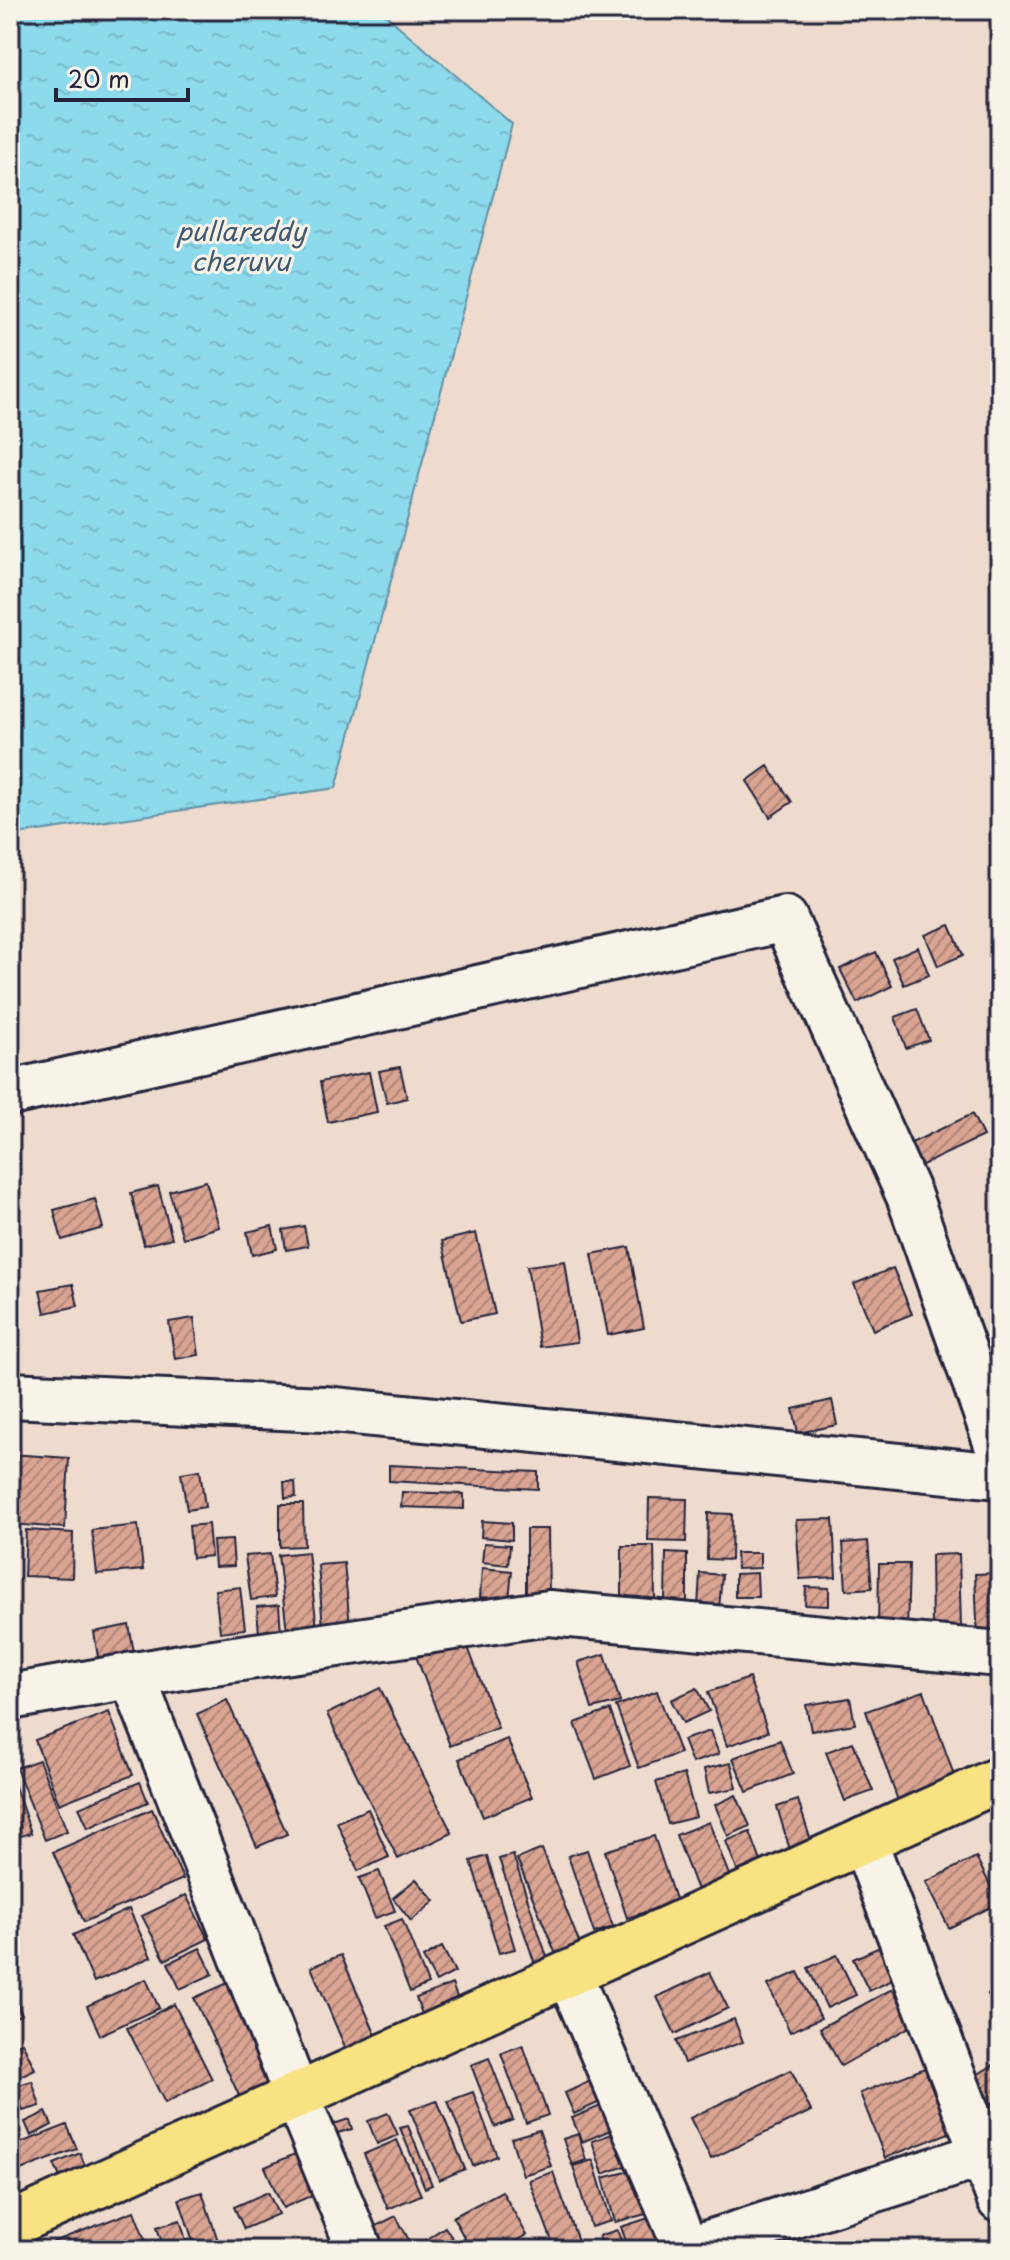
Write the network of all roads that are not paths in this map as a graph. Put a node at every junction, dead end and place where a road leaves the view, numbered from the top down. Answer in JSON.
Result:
{"nodes":[{"id":1,"x":10,"y":1093,"type":"edge"},
{"id":2,"x":10,"y":1395,"type":"edge"},
{"id":3,"x":1000,"y":1453,"type":"edge"},
{"id":4,"x":1000,"y":1476,"type":"edge"},
{"id":5,"x":1000,"y":1654,"type":"edge"},
{"id":6,"x":132,"y":1675,"type":"junction"},
{"id":7,"x":10,"y":1697,"type":"edge"},
{"id":8,"x":1000,"y":1779,"type":"edge"},
{"id":9,"x":864,"y":1840,"type":"junction"},
{"id":10,"x":569,"y":1974,"type":"junction"},
{"id":11,"x":297,"y":2097,"type":"junction"},
{"id":12,"x":982,"y":2155,"type":"junction"},
{"id":13,"x":1000,"y":2200,"type":"edge"},
{"id":14,"x":10,"y":2225,"type":"edge"},
{"id":15,"x":360,"y":2250,"type":"edge"},
{"id":16,"x":687,"y":2250,"type":"edge"}],
"edges":[{"from":1,"to":3,"type":"street"},
{"from":2,"to":4,"type":"street"},
{"from":5,"to":6,"type":"street"},
{"from":6,"to":7,"type":"street"},
{"from":6,"to":11,"type":"street"},
{"from":8,"to":9,"type":"main road"},
{"from":9,"to":10,"type":"main road"},
{"from":9,"to":12,"type":"street"},
{"from":10,"to":11,"type":"main road"},
{"from":10,"to":16,"type":"street"},
{"from":11,"to":14,"type":"main road"},
{"from":11,"to":15,"type":"street"},
{"from":12,"to":13,"type":"street"},
{"from":12,"to":16,"type":"street"}]}
